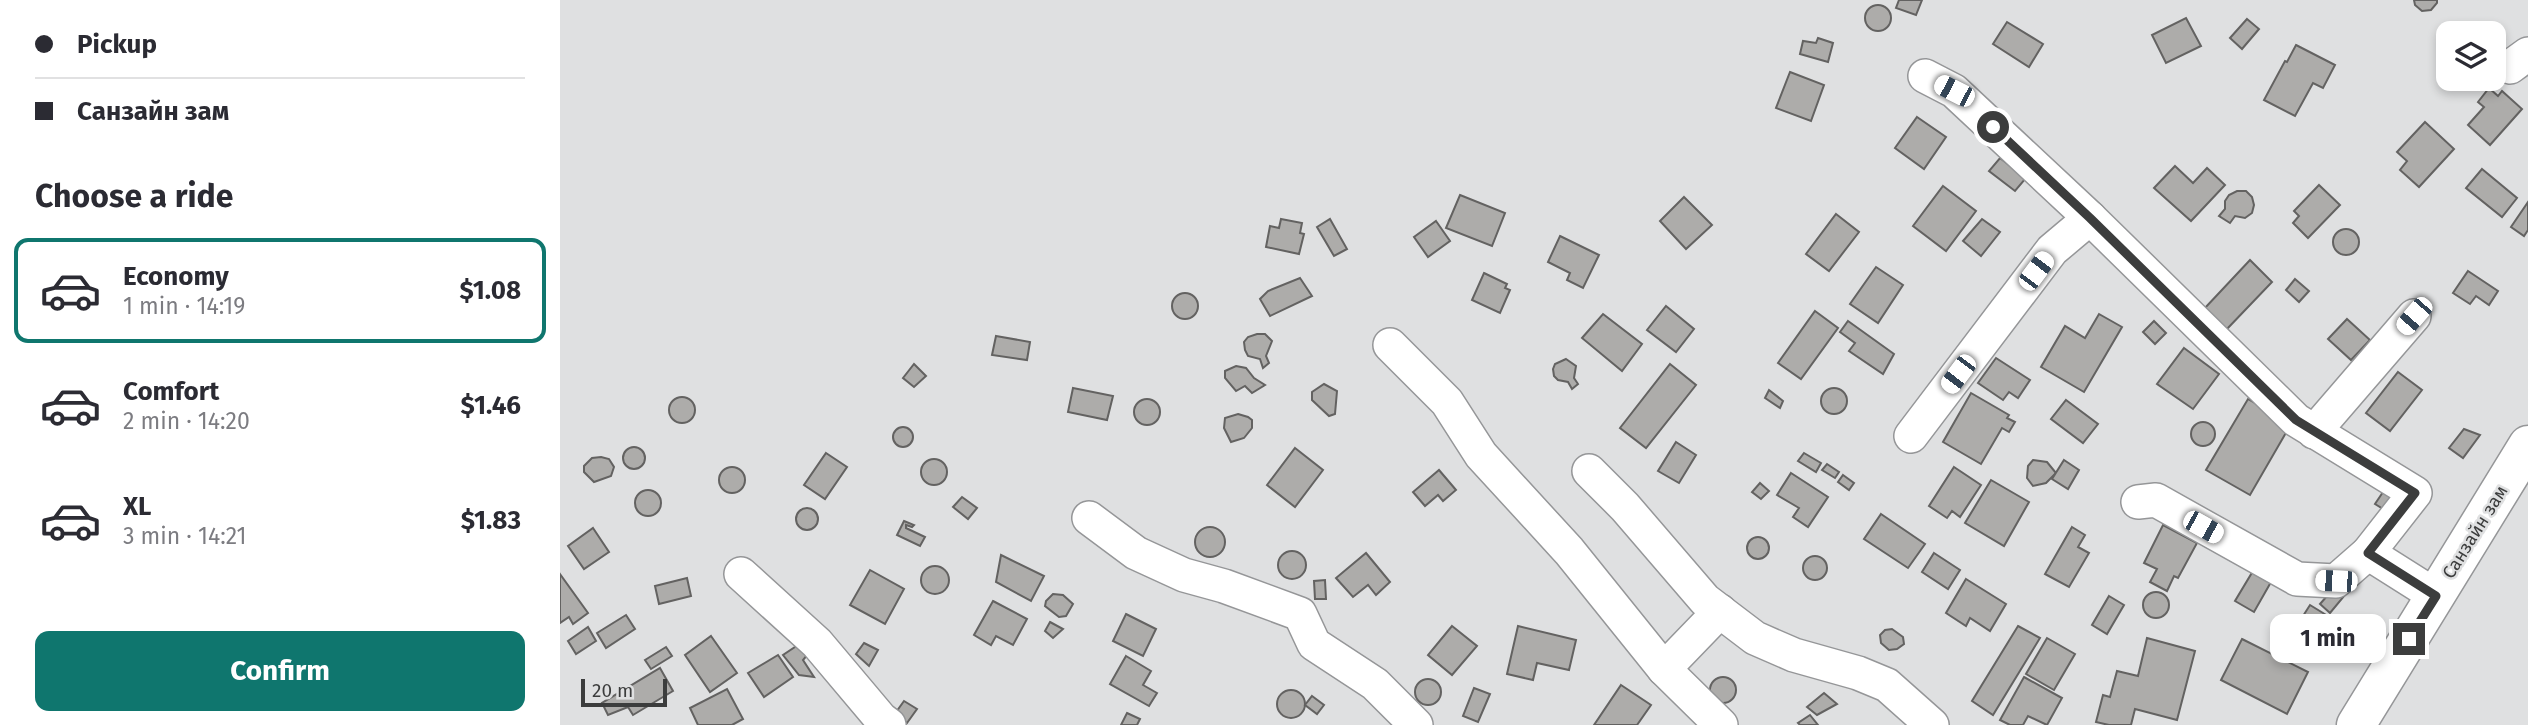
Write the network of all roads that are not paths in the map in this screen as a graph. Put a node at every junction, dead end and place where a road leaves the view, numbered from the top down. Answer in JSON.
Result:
{"nodes":[{"id":1,"x":1925,"y":76,"type":"dead end"},
{"id":2,"x":2090,"y":218,"type":"junction"},
{"id":3,"x":2414,"y":316,"type":"dead end"},
{"id":4,"x":1390,"y":345,"type":"dead end"},
{"id":5,"x":2314,"y":432,"type":"junction"},
{"id":6,"x":1911,"y":436,"type":"dead end"},
{"id":7,"x":2528,"y":446,"type":"edge"},
{"id":8,"x":1589,"y":471,"type":"dead end"},
{"id":9,"x":2138,"y":502,"type":"dead end"},
{"id":10,"x":1090,"y":518,"type":"dead end"},
{"id":11,"x":2368,"y":553,"type":"junction"},
{"id":12,"x":741,"y":574,"type":"dead end"},
{"id":13,"x":2436,"y":596,"type":"junction"},
{"id":14,"x":1720,"y":611,"type":"junction"},
{"id":15,"x":1664,"y":669,"type":"junction"},
{"id":16,"x":889,"y":725,"type":"edge"},
{"id":17,"x":1416,"y":725,"type":"edge"},
{"id":18,"x":1721,"y":725,"type":"edge"},
{"id":19,"x":1932,"y":725,"type":"edge"},
{"id":20,"x":2356,"y":725,"type":"edge"}],
"edges":[{"from":1,"to":2,"type":"street"},
{"from":2,"to":5,"type":"street"},
{"from":2,"to":6,"type":"street"},
{"from":3,"to":5,"type":"street"},
{"from":4,"to":15,"type":"street"},
{"from":5,"to":11,"type":"street"},
{"from":7,"to":13,"type":"main road","name":"Санзайн зам"},
{"from":8,"to":14,"type":"street"},
{"from":9,"to":11,"type":"street"},
{"from":10,"to":17,"type":"street"},
{"from":11,"to":13,"type":"street"},
{"from":12,"to":16,"type":"street"},
{"from":13,"to":20,"type":"main road","name":"Санзайн зам"},
{"from":14,"to":15,"type":"street"},
{"from":14,"to":19,"type":"street"},
{"from":15,"to":18,"type":"street"}]}
